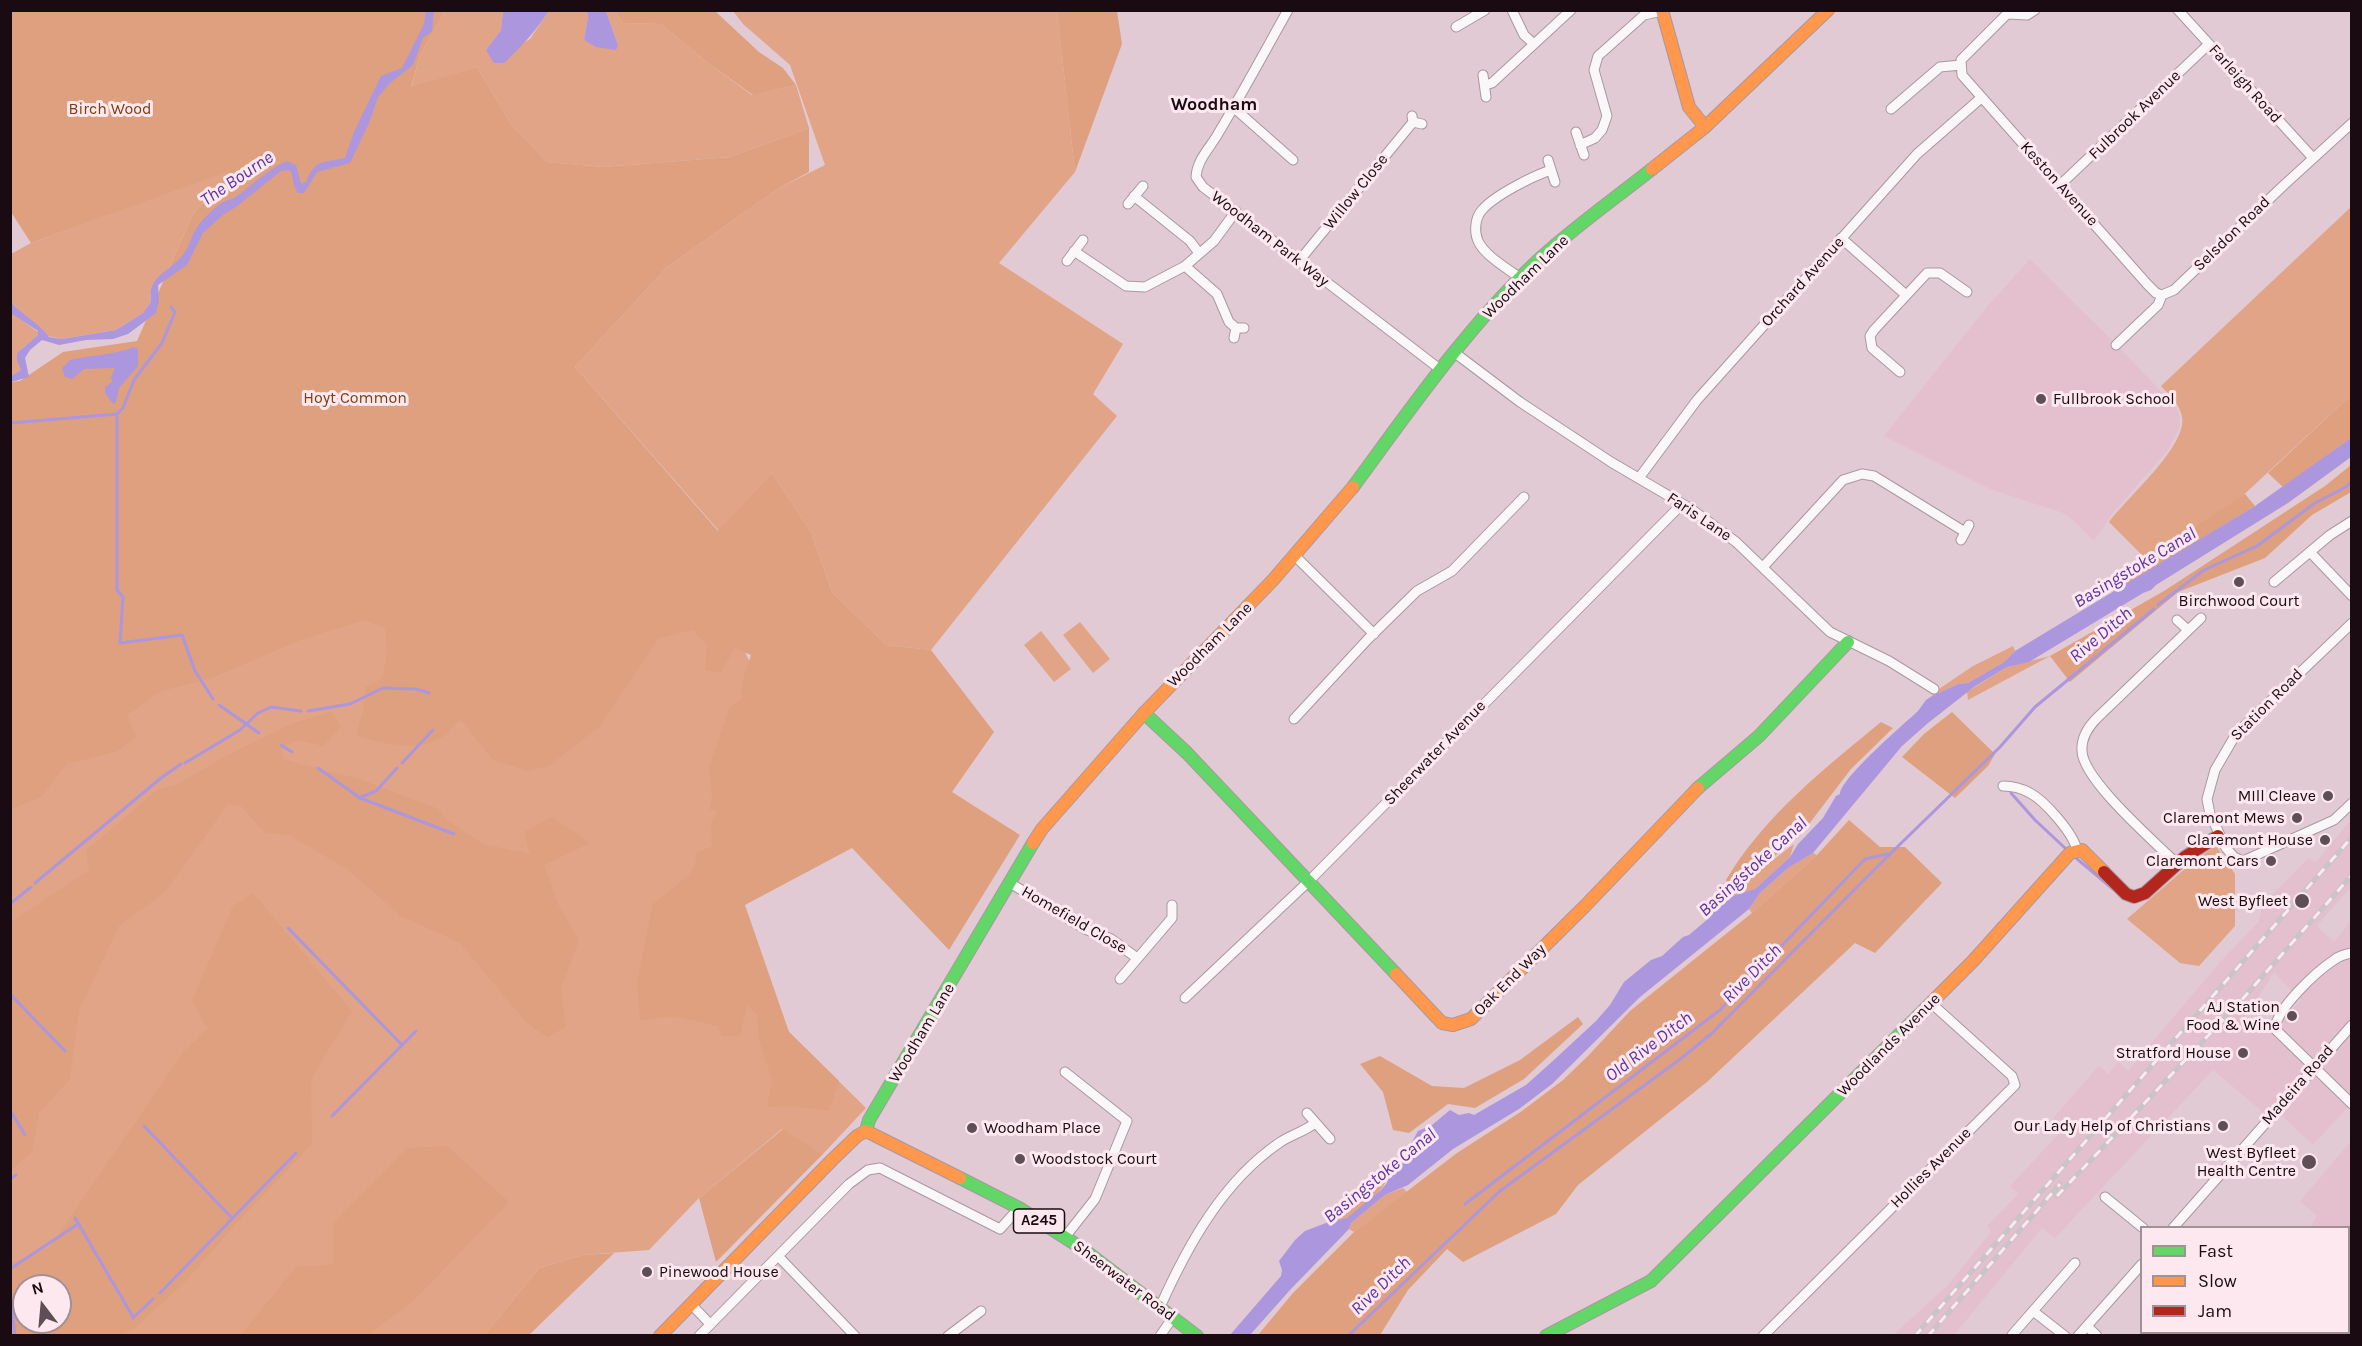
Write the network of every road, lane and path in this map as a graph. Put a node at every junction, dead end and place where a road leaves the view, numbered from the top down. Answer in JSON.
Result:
{"nodes":[{"id":1,"x":1288,"y":10,"type":"edge"},
{"id":2,"x":1485,"y":10,"type":"edge"},
{"id":3,"x":1512,"y":10,"type":"edge"},
{"id":4,"x":1571,"y":10,"type":"edge"},
{"id":5,"x":1828,"y":10,"type":"edge"},
{"id":6,"x":2035,"y":10,"type":"edge"},
{"id":7,"x":2178,"y":10,"type":"edge"},
{"id":8,"x":1662,"y":11,"type":"edge"},
{"id":9,"x":2010,"y":12,"type":"edge"},
{"id":10,"x":1459,"y":22,"type":"dead end"},
{"id":11,"x":1534,"y":44,"type":"junction"},
{"id":12,"x":2209,"y":44,"type":"junction"},
{"id":13,"x":1960,"y":67,"type":"junction"},
{"id":14,"x":1486,"y":97,"type":"dead end"},
{"id":15,"x":1982,"y":98,"type":"junction"},
{"id":16,"x":1233,"y":107,"type":"junction"},
{"id":17,"x":1891,"y":109,"type":"dead end"},
{"id":18,"x":1416,"y":120,"type":"dead end"},
{"id":19,"x":2352,"y":123,"type":"edge"},
{"id":20,"x":1706,"y":127,"type":"junction"},
{"id":21,"x":1576,"y":132,"type":"dead end"},
{"id":22,"x":1580,"y":145,"type":"junction"},
{"id":23,"x":1584,"y":155,"type":"dead end"},
{"id":24,"x":2313,"y":158,"type":"junction"},
{"id":25,"x":1293,"y":160,"type":"dead end"},
{"id":26,"x":1555,"y":182,"type":"dead end"},
{"id":27,"x":2060,"y":185,"type":"junction"},
{"id":28,"x":1143,"y":186,"type":"dead end"},
{"id":29,"x":1236,"y":211,"type":"junction"},
{"id":30,"x":1841,"y":238,"type":"junction"},
{"id":31,"x":1083,"y":240,"type":"dead end"},
{"id":32,"x":1074,"y":251,"type":"junction"},
{"id":33,"x":1199,"y":252,"type":"junction"},
{"id":34,"x":1067,"y":261,"type":"dead end"},
{"id":35,"x":1299,"y":261,"type":"junction"},
{"id":36,"x":1185,"y":266,"type":"junction"},
{"id":37,"x":1520,"y":278,"type":"junction"},
{"id":38,"x":1967,"y":292,"type":"dead end"},
{"id":39,"x":1906,"y":295,"type":"junction"},
{"id":40,"x":2162,"y":295,"type":"junction"},
{"id":41,"x":1238,"y":332,"type":"dead end"},
{"id":42,"x":2116,"y":345,"type":"dead end"},
{"id":43,"x":1455,"y":353,"type":"junction"},
{"id":44,"x":1441,"y":370,"type":"junction"},
{"id":45,"x":1900,"y":373,"type":"dead end"},
{"id":46,"x":1639,"y":478,"type":"junction"},
{"id":47,"x":1524,"y":497,"type":"dead end"},
{"id":48,"x":1682,"y":504,"type":"junction"},
{"id":49,"x":2352,"y":521,"type":"edge"},
{"id":50,"x":1965,"y":532,"type":"dead end"},
{"id":51,"x":2310,"y":552,"type":"junction"},
{"id":52,"x":1294,"y":555,"type":"junction"},
{"id":53,"x":1763,"y":567,"type":"junction"},
{"id":54,"x":2274,"y":582,"type":"dead end"},
{"id":55,"x":2352,"y":596,"type":"edge"},
{"id":56,"x":2201,"y":618,"type":"dead end"},
{"id":57,"x":2177,"y":620,"type":"dead end"},
{"id":58,"x":2352,"y":623,"type":"edge"},
{"id":59,"x":2188,"y":630,"type":"junction"},
{"id":60,"x":1374,"y":634,"type":"junction"},
{"id":61,"x":1848,"y":642,"type":"junction"},
{"id":62,"x":1934,"y":688,"type":"dead end"},
{"id":63,"x":1144,"y":713,"type":"junction"},
{"id":64,"x":1293,"y":719,"type":"dead end"},
{"id":65,"x":2003,"y":786,"type":"dead end"},
{"id":66,"x":2352,"y":803,"type":"edge"},
{"id":67,"x":2218,"y":836,"type":"junction"},
{"id":68,"x":2077,"y":849,"type":"junction"},
{"id":69,"x":2176,"y":863,"type":"junction"},
{"id":70,"x":1309,"y":881,"type":"junction"},
{"id":71,"x":1010,"y":882,"type":"junction"},
{"id":72,"x":1173,"y":905,"type":"dead end"},
{"id":73,"x":2352,"y":953,"type":"edge"},
{"id":74,"x":1137,"y":958,"type":"junction"},
{"id":75,"x":1120,"y":978,"type":"dead end"},
{"id":76,"x":1185,"y":999,"type":"dead end"},
{"id":77,"x":1931,"y":1003,"type":"junction"},
{"id":78,"x":2352,"y":1025,"type":"edge"},
{"id":79,"x":2313,"y":1068,"type":"junction"},
{"id":80,"x":1065,"y":1072,"type":"dead end"},
{"id":81,"x":2352,"y":1104,"type":"edge"},
{"id":82,"x":1307,"y":1113,"type":"dead end"},
{"id":83,"x":1315,"y":1123,"type":"junction"},
{"id":84,"x":866,"y":1131,"type":"junction"},
{"id":85,"x":1330,"y":1139,"type":"dead end"},
{"id":86,"x":2105,"y":1197,"type":"dead end"},
{"id":87,"x":1019,"y":1208,"type":"junction"},
{"id":88,"x":2122,"y":1211,"type":"junction"},
{"id":89,"x":2114,"y":1220,"type":"dead end"},
{"id":90,"x":2142,"y":1226,"type":"edge"},
{"id":91,"x":2177,"y":1226,"type":"edge"},
{"id":92,"x":1065,"y":1237,"type":"junction"},
{"id":93,"x":778,"y":1256,"type":"junction"},
{"id":94,"x":2075,"y":1263,"type":"dead end"},
{"id":95,"x":2140,"y":1266,"type":"edge"},
{"id":96,"x":691,"y":1304,"type":"junction"},
{"id":97,"x":1160,"y":1307,"type":"junction"},
{"id":98,"x":981,"y":1311,"type":"dead end"},
{"id":99,"x":2033,"y":1311,"type":"junction"},
{"id":100,"x":1173,"y":1317,"type":"junction"},
{"id":101,"x":710,"y":1324,"type":"junction"},
{"id":102,"x":2087,"y":1326,"type":"junction"},
{"id":103,"x":660,"y":1335,"type":"edge"},
{"id":104,"x":699,"y":1335,"type":"edge"},
{"id":105,"x":855,"y":1335,"type":"edge"},
{"id":106,"x":948,"y":1335,"type":"edge"},
{"id":107,"x":1160,"y":1335,"type":"edge"},
{"id":108,"x":1197,"y":1335,"type":"edge"},
{"id":109,"x":1546,"y":1335,"type":"edge"},
{"id":110,"x":1763,"y":1335,"type":"edge"},
{"id":111,"x":2012,"y":1335,"type":"edge"},
{"id":112,"x":2065,"y":1335,"type":"edge"},
{"id":113,"x":2078,"y":1335,"type":"edge"},
{"id":114,"x":2097,"y":1335,"type":"edge"}],
"edges":[{"from":1,"to":16,"type":"street","name":"Woodham Park Way"},
{"from":2,"to":10,"type":"street"},
{"from":3,"to":11,"type":"street"},
{"from":4,"to":11,"type":"street"},
{"from":5,"to":20,"type":"main road","name":"Woodham Lane"},
{"from":6,"to":9,"type":"street"},
{"from":7,"to":12,"type":"street","name":"Farleigh Road"},
{"from":8,"to":20,"type":"main road"},
{"from":8,"to":22,"type":"street"},
{"from":9,"to":13,"type":"street"},
{"from":11,"to":14,"type":"street"},
{"from":12,"to":24,"type":"street","name":"Farleigh Road"},
{"from":12,"to":27,"type":"street","name":"Fulbrook Avenue"},
{"from":13,"to":15,"type":"street","name":"Keston Avenue"},
{"from":13,"to":17,"type":"street"},
{"from":15,"to":27,"type":"street","name":"Keston Avenue"},
{"from":15,"to":30,"type":"street","name":"Orchard Avenue"},
{"from":16,"to":25,"type":"street"},
{"from":16,"to":29,"type":"street","name":"Woodham Park Way"},
{"from":18,"to":35,"type":"street","name":"Willow Close"},
{"from":19,"to":24,"type":"street","name":"Selsdon Road"},
{"from":20,"to":37,"type":"main road","name":"Woodham Lane"},
{"from":21,"to":22,"type":"street"},
{"from":22,"to":23,"type":"street"},
{"from":24,"to":40,"type":"street","name":"Selsdon Road"},
{"from":26,"to":37,"type":"street"},
{"from":27,"to":40,"type":"street","name":"Keston Avenue"},
{"from":28,"to":33,"type":"street"},
{"from":29,"to":33,"type":"street"},
{"from":29,"to":35,"type":"street","name":"Woodham Park Way"},
{"from":30,"to":39,"type":"street"},
{"from":30,"to":46,"type":"street","name":"Orchard Avenue"},
{"from":31,"to":32,"type":"street"},
{"from":32,"to":34,"type":"street"},
{"from":32,"to":36,"type":"street"},
{"from":33,"to":36,"type":"street"},
{"from":35,"to":44,"type":"street","name":"Woodham Park Way"},
{"from":36,"to":41,"type":"street"},
{"from":37,"to":43,"type":"main road","name":"Woodham Lane"},
{"from":38,"to":39,"type":"street"},
{"from":39,"to":45,"type":"street"},
{"from":40,"to":42,"type":"street","name":"Selsdon Road"},
{"from":43,"to":44,"type":"main road","name":"Woodham Lane"},
{"from":43,"to":46,"type":"street","name":"Faris Lane"},
{"from":44,"to":52,"type":"main road","name":"Woodham Lane"},
{"from":46,"to":48,"type":"street","name":"Faris Lane"},
{"from":47,"to":60,"type":"street"},
{"from":48,"to":53,"type":"street","name":"Faris Lane"},
{"from":48,"to":70,"type":"street","name":"Sheerwater Avenue"},
{"from":49,"to":51,"type":"street"},
{"from":50,"to":53,"type":"street"},
{"from":51,"to":54,"type":"street"},
{"from":51,"to":55,"type":"street"},
{"from":52,"to":60,"type":"street"},
{"from":52,"to":63,"type":"main road","name":"Woodham Lane"},
{"from":53,"to":61,"type":"street","name":"Faris Lane"},
{"from":56,"to":59,"type":"street"},
{"from":57,"to":59,"type":"street"},
{"from":58,"to":67,"type":"street","name":"Station Road"},
{"from":59,"to":69,"type":"street"},
{"from":60,"to":64,"type":"street"},
{"from":61,"to":62,"type":"street","name":"Faris Lane"},
{"from":61,"to":70,"type":"main road","name":"Oak End Way"},
{"from":63,"to":70,"type":"main road","name":"Oak End Way"},
{"from":63,"to":71,"type":"main road","name":"Woodham Lane"},
{"from":65,"to":68,"type":"street"},
{"from":66,"to":67,"type":"street","name":"Station Road"},
{"from":67,"to":69,"type":"main road"},
{"from":68,"to":69,"type":"main road"},
{"from":68,"to":77,"type":"main road","name":"Woodlands Avenue"},
{"from":70,"to":76,"type":"street","name":"Sheerwater Avenue"},
{"from":71,"to":74,"type":"street","name":"Homefield Close"},
{"from":71,"to":84,"type":"main road","name":"Woodham Lane"},
{"from":72,"to":74,"type":"street","name":"Homefield Close"},
{"from":73,"to":79,"type":"street"},
{"from":74,"to":75,"type":"street","name":"Homefield Close"},
{"from":77,"to":109,"type":"main road","name":"Woodlands Avenue"},
{"from":77,"to":110,"type":"street","name":"Hollies Avenue"},
{"from":78,"to":79,"type":"street","name":"Madeira Road"},
{"from":79,"to":81,"type":"street"},
{"from":79,"to":91,"type":"street","name":"Madeira Road"},
{"from":80,"to":92,"type":"street"},
{"from":82,"to":83,"type":"street"},
{"from":83,"to":85,"type":"street"},
{"from":83,"to":97,"type":"street"},
{"from":84,"to":87,"type":"main road","name":"Sheerwater Road","number":"A245"},
{"from":84,"to":96,"type":"main road","name":"Woodham Lane"},
{"from":86,"to":88,"type":"street"},
{"from":87,"to":92,"type":"main road","name":"Sheerwater Road","number":"A245"},
{"from":87,"to":93,"type":"street"},
{"from":88,"to":89,"type":"street"},
{"from":88,"to":90,"type":"street"},
{"from":92,"to":97,"type":"main road","name":"Sheerwater Road","number":"A245"},
{"from":93,"to":101,"type":"street"},
{"from":93,"to":105,"type":"street"},
{"from":94,"to":99,"type":"street"},
{"from":95,"to":102,"type":"street"},
{"from":96,"to":101,"type":"street"},
{"from":96,"to":103,"type":"main road","name":"Woodham Lane"},
{"from":97,"to":100,"type":"main road","name":"Sheerwater Road","number":"A245"},
{"from":98,"to":106,"type":"street"},
{"from":99,"to":111,"type":"street"},
{"from":99,"to":112,"type":"street"},
{"from":100,"to":107,"type":"street"},
{"from":100,"to":108,"type":"main road","name":"Sheerwater Road","number":"A245"},
{"from":101,"to":104,"type":"street"},
{"from":102,"to":113,"type":"street"},
{"from":102,"to":114,"type":"street"}]}
